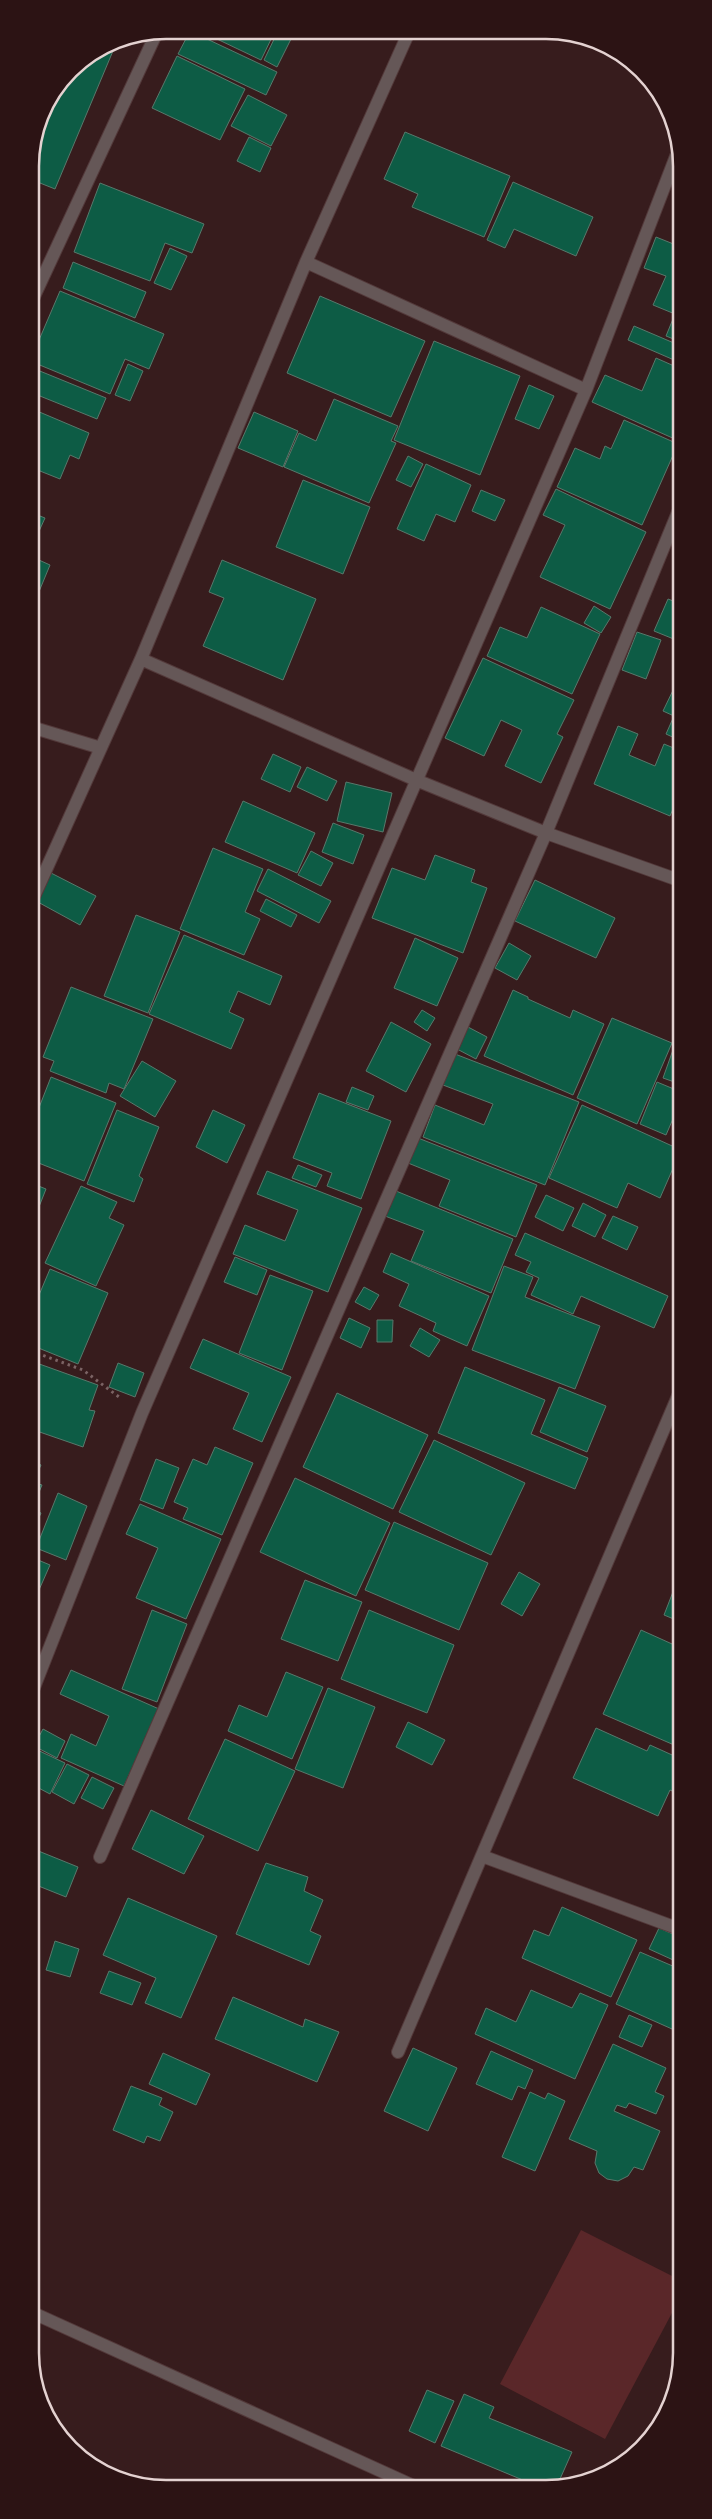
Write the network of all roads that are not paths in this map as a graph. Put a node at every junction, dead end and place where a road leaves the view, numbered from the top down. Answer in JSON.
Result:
{"nodes":[{"id":1,"x":154,"y":39,"type":"edge"},
{"id":2,"x":406,"y":39,"type":"edge"},
{"id":3,"x":673,"y":164,"type":"edge"},
{"id":4,"x":306,"y":262,"type":"junction"},
{"id":5,"x":39,"y":286,"type":"edge"},
{"id":6,"x":586,"y":390,"type":"junction"},
{"id":7,"x":673,"y":523,"type":"edge"},
{"id":8,"x":141,"y":658,"type":"junction"},
{"id":9,"x":39,"y":730,"type":"edge"},
{"id":10,"x":101,"y":748,"type":"junction"},
{"id":11,"x":416,"y":780,"type":"junction"},
{"id":12,"x":546,"y":833,"type":"junction"},
{"id":13,"x":673,"y":878,"type":"edge"},
{"id":14,"x":39,"y":885,"type":"edge"},
{"id":15,"x":673,"y":1408,"type":"edge"},
{"id":16,"x":39,"y":1675,"type":"edge"},
{"id":17,"x":482,"y":1856,"type":"junction"},
{"id":18,"x":100,"y":1857,"type":"dead end"},
{"id":19,"x":673,"y":1927,"type":"edge"},
{"id":20,"x":398,"y":2052,"type":"dead end"},
{"id":21,"x":39,"y":2316,"type":"edge"},
{"id":22,"x":401,"y":2480,"type":"edge"}],
"edges":[{"from":1,"to":5,"type":"street"},
{"from":2,"to":4,"type":"street"},
{"from":3,"to":6,"type":"street"},
{"from":4,"to":6,"type":"street"},
{"from":4,"to":8,"type":"street"},
{"from":6,"to":11,"type":"street"},
{"from":7,"to":12,"type":"street"},
{"from":8,"to":10,"type":"street"},
{"from":8,"to":11,"type":"street"},
{"from":9,"to":10,"type":"street"},
{"from":10,"to":14,"type":"street"},
{"from":11,"to":12,"type":"street"},
{"from":11,"to":16,"type":"street"},
{"from":12,"to":13,"type":"street"},
{"from":12,"to":18,"type":"street"},
{"from":15,"to":17,"type":"street"},
{"from":17,"to":19,"type":"street"},
{"from":17,"to":20,"type":"street"},
{"from":21,"to":22,"type":"street"}]}
